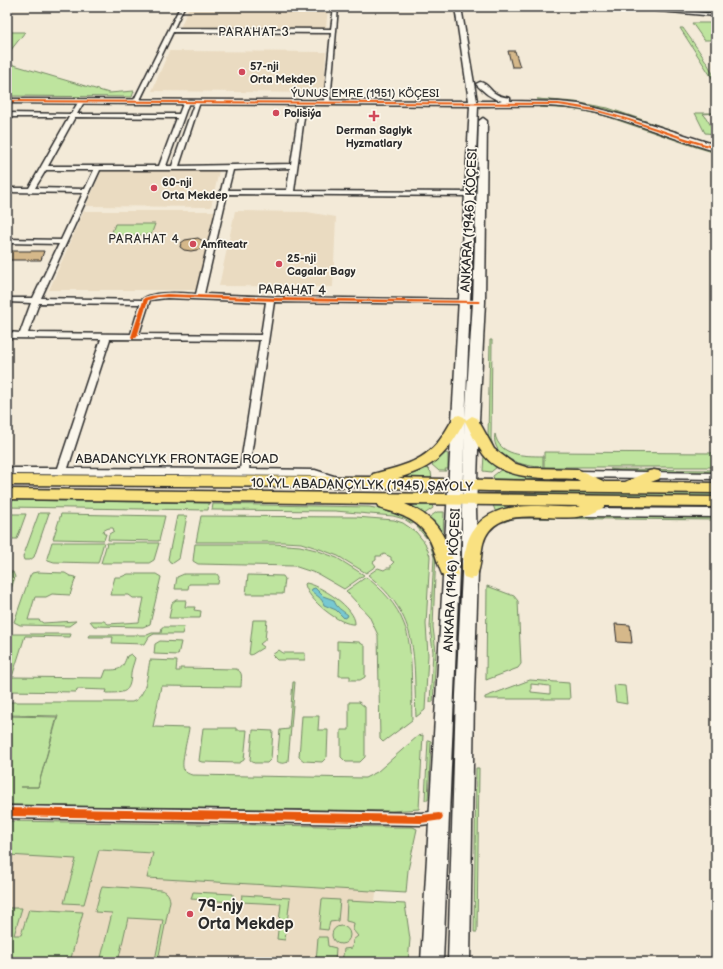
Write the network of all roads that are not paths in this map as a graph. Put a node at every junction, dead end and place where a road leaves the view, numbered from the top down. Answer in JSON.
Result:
{"nodes":[{"id":1,"x":182,"y":7,"type":"edge"},
{"id":2,"x":336,"y":7,"type":"edge"},
{"id":3,"x":458,"y":7,"type":"edge"},
{"id":4,"x":466,"y":7,"type":"edge"},
{"id":5,"x":625,"y":7,"type":"edge"},
{"id":6,"x":716,"y":15,"type":"edge"},
{"id":7,"x":171,"y":30,"type":"junction"},
{"id":8,"x":334,"y":31,"type":"junction"},
{"id":9,"x":476,"y":84,"type":"junction"},
{"id":10,"x":7,"y":101,"type":"edge"},
{"id":11,"x":81,"y":102,"type":"junction"},
{"id":12,"x":136,"y":102,"type":"junction"},
{"id":13,"x":186,"y":102,"type":"junction"},
{"id":14,"x":197,"y":102,"type":"junction"},
{"id":15,"x":328,"y":102,"type":"junction"},
{"id":16,"x":405,"y":103,"type":"junction"},
{"id":17,"x":545,"y":103,"type":"junction"},
{"id":18,"x":479,"y":104,"type":"junction"},
{"id":19,"x":302,"y":110,"type":"dead end"},
{"id":20,"x":7,"y":115,"type":"edge"},
{"id":21,"x":73,"y":115,"type":"junction"},
{"id":22,"x":180,"y":116,"type":"junction"},
{"id":23,"x":478,"y":128,"type":"junction"},
{"id":24,"x":716,"y":148,"type":"edge"},
{"id":25,"x":293,"y":166,"type":"junction"},
{"id":26,"x":44,"y":168,"type":"junction"},
{"id":27,"x":98,"y":168,"type":"junction"},
{"id":28,"x":162,"y":168,"type":"junction"},
{"id":29,"x":175,"y":168,"type":"junction"},
{"id":30,"x":230,"y":168,"type":"junction"},
{"id":31,"x":7,"y":190,"type":"edge"},
{"id":32,"x":31,"y":190,"type":"junction"},
{"id":33,"x":87,"y":191,"type":"junction"},
{"id":34,"x":225,"y":192,"type":"junction"},
{"id":35,"x":290,"y":192,"type":"junction"},
{"id":36,"x":470,"y":194,"type":"junction"},
{"id":37,"x":7,"y":241,"type":"edge"},
{"id":38,"x":64,"y":242,"type":"junction"},
{"id":39,"x":199,"y":297,"type":"junction"},
{"id":40,"x":7,"y":300,"type":"edge"},
{"id":41,"x":36,"y":301,"type":"junction"},
{"id":42,"x":270,"y":301,"type":"junction"},
{"id":43,"x":146,"y":302,"type":"junction"},
{"id":44,"x":464,"y":302,"type":"junction"},
{"id":45,"x":479,"y":302,"type":"junction"},
{"id":46,"x":7,"y":335,"type":"edge"},
{"id":47,"x":23,"y":336,"type":"junction"},
{"id":48,"x":106,"y":336,"type":"junction"},
{"id":49,"x":134,"y":337,"type":"junction"},
{"id":50,"x":264,"y":338,"type":"junction"},
{"id":51,"x":466,"y":421,"type":"junction"},
{"id":52,"x":7,"y":471,"type":"edge"},
{"id":53,"x":62,"y":471,"type":"junction"},
{"id":54,"x":244,"y":472,"type":"junction"},
{"id":55,"x":577,"y":474,"type":"junction"},
{"id":56,"x":654,"y":475,"type":"junction"},
{"id":57,"x":716,"y":476,"type":"edge"},
{"id":58,"x":7,"y":480,"type":"edge"},
{"id":59,"x":350,"y":482,"type":"junction"},
{"id":60,"x":626,"y":488,"type":"junction"},
{"id":61,"x":716,"y":488,"type":"edge"},
{"id":62,"x":462,"y":492,"type":"junction"},
{"id":63,"x":7,"y":494,"type":"edge"},
{"id":64,"x":604,"y":494,"type":"junction"},
{"id":65,"x":360,"y":499,"type":"junction"},
{"id":66,"x":634,"y":502,"type":"junction"},
{"id":67,"x":716,"y":502,"type":"edge"},
{"id":68,"x":581,"y":512,"type":"junction"},
{"id":69,"x":666,"y":512,"type":"junction"},
{"id":70,"x":716,"y":513,"type":"edge"},
{"id":71,"x":470,"y":573,"type":"junction"},
{"id":72,"x":450,"y":574,"type":"junction"},
{"id":73,"x":7,"y":812,"type":"edge"},
{"id":74,"x":439,"y":817,"type":"junction"},
{"id":75,"x":432,"y":962,"type":"edge"},
{"id":76,"x":459,"y":962,"type":"edge"}],
"edges":[{"from":1,"to":7,"type":"street"},
{"from":2,"to":8,"type":"street"},
{"from":3,"to":9,"type":"main road","name":"ANKARA (1946) KÖÇESI"},
{"from":4,"to":9,"type":"main road","name":"ANKARA (1946) KÖÇESI"},
{"from":5,"to":6,"type":"street"},
{"from":7,"to":8,"type":"street"},
{"from":7,"to":12,"type":"street"},
{"from":8,"to":15,"type":"street"},
{"from":9,"to":16,"type":"main road"},
{"from":9,"to":17,"type":"main road"},
{"from":9,"to":18,"type":"main road","name":"ANKARA (1946) KÖÇESI"},
{"from":10,"to":11,"type":"main road","name":"ÝUNUS EMRE (1951) KÖÇESI"},
{"from":11,"to":12,"type":"main road","name":"ÝUNUS EMRE (1951) KÖÇESI"},
{"from":11,"to":21,"type":"street"},
{"from":12,"to":13,"type":"main road","name":"ÝUNUS EMRE (1951) KÖÇESI"},
{"from":13,"to":14,"type":"main road","name":"ÝUNUS EMRE (1951) KÖÇESI"},
{"from":13,"to":22,"type":"street"},
{"from":14,"to":15,"type":"main road","name":"ÝUNUS EMRE (1951) KÖÇESI"},
{"from":14,"to":29,"type":"street"},
{"from":15,"to":16,"type":"main road","name":"ÝUNUS EMRE (1951) KÖÇESI"},
{"from":16,"to":18,"type":"main road","name":"ÝUNUS EMRE (1951) KÖÇESI"},
{"from":16,"to":23,"type":"main road"},
{"from":17,"to":18,"type":"main road","name":"ÝUNUS EMRE (1951) KÖÇESI"},
{"from":17,"to":23,"type":"main road"},
{"from":17,"to":24,"type":"main road","name":"ÝUNUS EMRE (1951) KÖÇESI"},
{"from":18,"to":23,"type":"main road","name":"ANKARA (1946) KÖÇESI"},
{"from":19,"to":25,"type":"street"},
{"from":20,"to":21,"type":"street"},
{"from":21,"to":22,"type":"street"},
{"from":21,"to":26,"type":"street"},
{"from":22,"to":28,"type":"street"},
{"from":23,"to":36,"type":"main road","name":"ANKARA (1946) KÖÇESI"},
{"from":23,"to":45,"type":"main road","name":"ANKARA (1946) KÖÇESI"},
{"from":25,"to":30,"type":"street"},
{"from":25,"to":35,"type":"street"},
{"from":26,"to":27,"type":"street"},
{"from":26,"to":32,"type":"street"},
{"from":27,"to":28,"type":"street"},
{"from":27,"to":33,"type":"street"},
{"from":28,"to":29,"type":"street"},
{"from":29,"to":30,"type":"street"},
{"from":30,"to":34,"type":"street"},
{"from":31,"to":32,"type":"street"},
{"from":32,"to":33,"type":"street"},
{"from":33,"to":38,"type":"street"},
{"from":34,"to":35,"type":"street"},
{"from":34,"to":39,"type":"street"},
{"from":35,"to":36,"type":"street"},
{"from":36,"to":44,"type":"main road","name":"ANKARA (1946) KÖÇESI"},
{"from":37,"to":38,"type":"street"},
{"from":38,"to":41,"type":"street"},
{"from":39,"to":42,"type":"street","name":"PARAHAT 4"},
{"from":39,"to":43,"type":"street","name":"PARAHAT 4"},
{"from":40,"to":41,"type":"street","name":"PARAHAT 4"},
{"from":41,"to":43,"type":"street","name":"PARAHAT 4"},
{"from":41,"to":47,"type":"street"},
{"from":42,"to":44,"type":"street","name":"PARAHAT 4"},
{"from":42,"to":50,"type":"street","name":"PARAHAT 4"},
{"from":43,"to":49,"type":"street"},
{"from":44,"to":45,"type":"street","name":"PARAHAT 4"},
{"from":44,"to":51,"type":"main road","name":"ANKARA (1946) KÖÇESI"},
{"from":45,"to":51,"type":"main road","name":"ANKARA (1946) KÖÇESI"},
{"from":46,"to":47,"type":"street"},
{"from":47,"to":48,"type":"street"},
{"from":48,"to":49,"type":"street"},
{"from":48,"to":53,"type":"street"},
{"from":49,"to":50,"type":"street"},
{"from":50,"to":54,"type":"street","name":"PARAHAT 4"},
{"from":51,"to":55,"type":"main road"},
{"from":51,"to":59,"type":"main road"},
{"from":51,"to":62,"type":"main road","name":"ANKARA (1946) KÖÇESI"},
{"from":52,"to":53,"type":"street","name":"ABADANCYLYK FRONTAGE ROAD"},
{"from":53,"to":54,"type":"street","name":"ABADANCYLYK FRONTAGE ROAD"},
{"from":54,"to":59,"type":"street","name":"ABADANCYLYK FRONTAGE ROAD"},
{"from":55,"to":56,"type":"street"},
{"from":55,"to":64,"type":"main road"},
{"from":56,"to":57,"type":"street"},
{"from":56,"to":60,"type":"main road"},
{"from":58,"to":59,"type":"main road","name":"10 ÝYL ABADANÇYLYK (1945) ŞAÝOLY"},
{"from":59,"to":62,"type":"main road","name":"10 ÝYL ABADANÇYLYK (1945) ŞAÝOLY"},
{"from":60,"to":61,"type":"main road","name":"10 ÝYL ABADANÇYLYK (1945) ŞAÝOLY"},
{"from":60,"to":64,"type":"main road","name":"10 ÝYL ABADANÇYLYK (1945) ŞAÝOLY"},
{"from":62,"to":64,"type":"main road","name":"10 ÝYL ABADANÇYLYK (1945) ŞAÝOLY"},
{"from":62,"to":65,"type":"main road","name":"10 ÝYL ABADANÇYLYK (1945) ŞAÝOLY"},
{"from":62,"to":71,"type":"main road","name":"ANKARA (1946) KÖÇESI"},
{"from":62,"to":72,"type":"main road","name":"ANKARA (1946) KÖÇESI"},
{"from":63,"to":65,"type":"main road","name":"10 ÝYL ABADANÇYLYK (1945) ŞAÝOLY"},
{"from":64,"to":66,"type":"main road","name":"10 ÝYL ABADANÇYLYK (1945) ŞAÝOLY"},
{"from":64,"to":68,"type":"main road"},
{"from":65,"to":72,"type":"main road"},
{"from":66,"to":67,"type":"main road","name":"10 ÝYL ABADANÇYLYK (1945) ŞAÝOLY"},
{"from":66,"to":69,"type":"main road"},
{"from":68,"to":69,"type":"street"},
{"from":68,"to":71,"type":"main road"},
{"from":69,"to":70,"type":"street"},
{"from":71,"to":76,"type":"main road","name":"ANKARA (1946) KÖÇESI"},
{"from":72,"to":74,"type":"main road","name":"ANKARA (1946) KÖÇESI"},
{"from":73,"to":74,"type":"street"},
{"from":74,"to":75,"type":"main road","name":"ANKARA (1946) KÖÇESI"}]}
